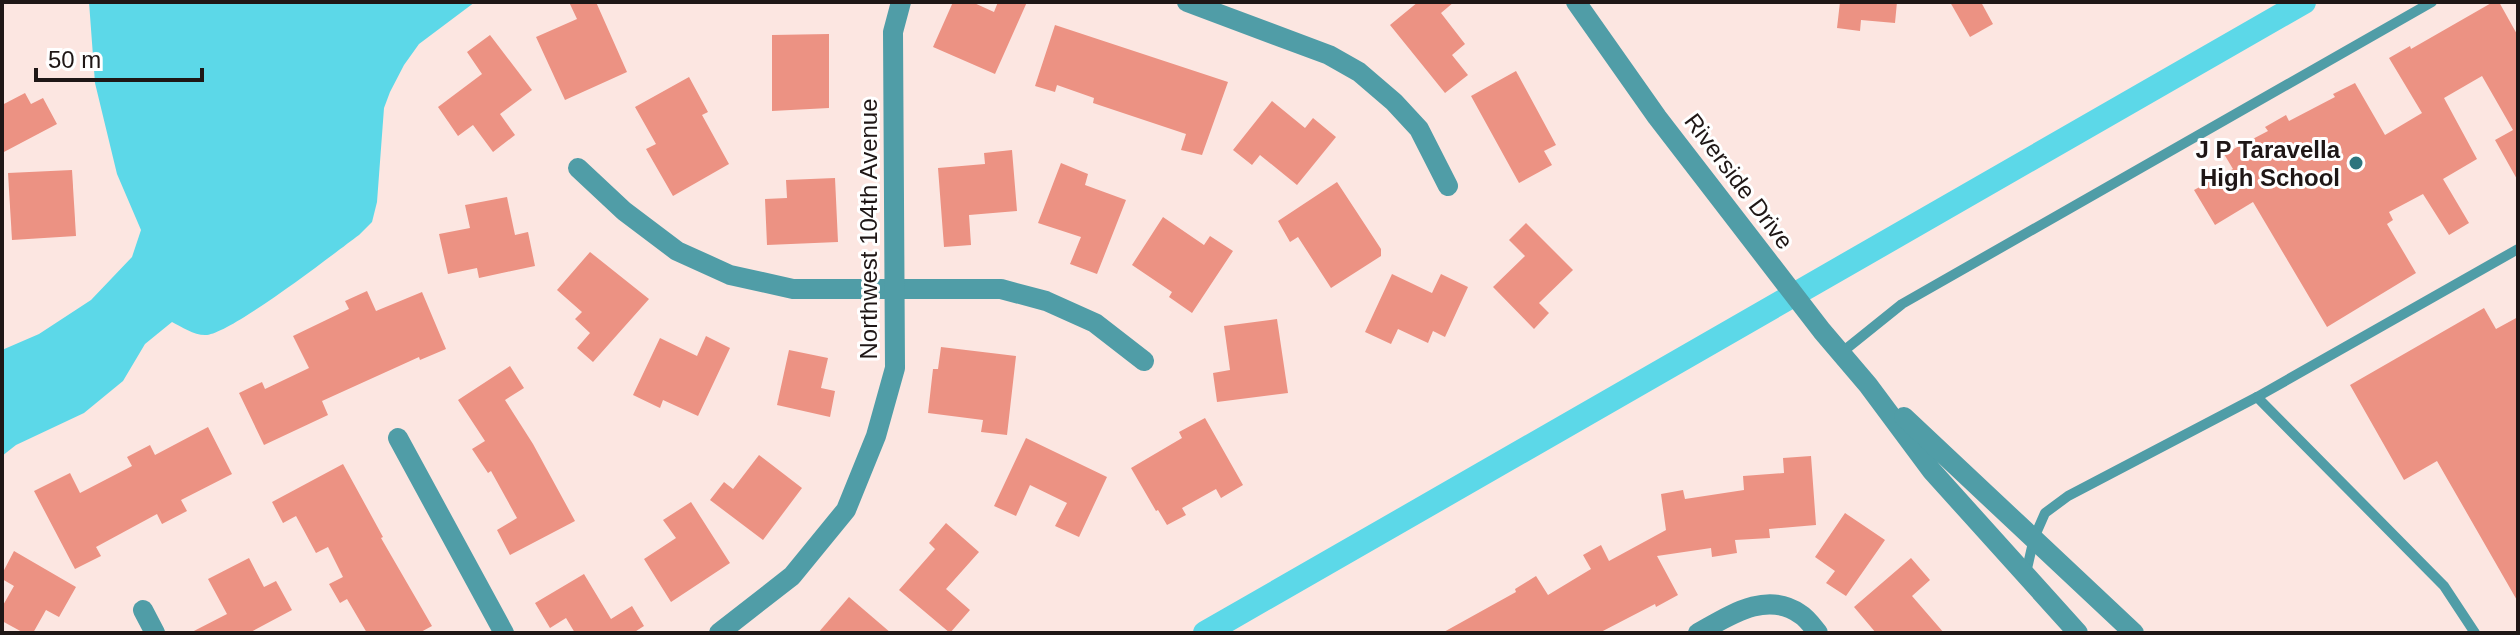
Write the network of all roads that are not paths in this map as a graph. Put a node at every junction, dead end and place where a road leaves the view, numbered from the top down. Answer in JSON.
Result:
{"nodes":[{"id":1,"x":901,"y":2,"type":"edge"},
{"id":2,"x":1187,"y":2,"type":"edge"},
{"id":3,"x":1576,"y":2,"type":"edge"},
{"id":4,"x":2432,"y":2,"type":"edge"},
{"id":5,"x":578,"y":168,"type":"dead end"},
{"id":6,"x":1448,"y":186,"type":"dead end"},
{"id":7,"x":2518,"y":249,"type":"edge"},
{"id":8,"x":895,"y":291,"type":"junction"},
{"id":9,"x":1841,"y":353,"type":"junction"},
{"id":10,"x":1144,"y":361,"type":"dead end"},
{"id":11,"x":1868,"y":385,"type":"junction"},
{"id":12,"x":2257,"y":397,"type":"junction"},
{"id":13,"x":398,"y":438,"type":"dead end"},
{"id":14,"x":2034,"y":538,"type":"junction"},
{"id":15,"x":2026,"y":574,"type":"junction"},
{"id":16,"x":143,"y":610,"type":"dead end"},
{"id":17,"x":155,"y":633,"type":"edge"},
{"id":18,"x":504,"y":633,"type":"edge"},
{"id":19,"x":719,"y":633,"type":"edge"},
{"id":20,"x":1698,"y":633,"type":"edge"},
{"id":21,"x":1818,"y":633,"type":"edge"},
{"id":22,"x":2078,"y":633,"type":"edge"},
{"id":23,"x":2134,"y":633,"type":"edge"},
{"id":24,"x":2475,"y":633,"type":"edge"}],
"edges":[{"from":1,"to":8,"type":"street","name":"Northwest 104th Avenue"},
{"from":2,"to":6,"type":"street"},
{"from":3,"to":9,"type":"street","name":"Riverside Drive"},
{"from":4,"to":9,"type":"lane"},
{"from":5,"to":8,"type":"street"},
{"from":7,"to":12,"type":"lane"},
{"from":8,"to":10,"type":"street"},
{"from":8,"to":19,"type":"street","name":"Northwest 104th Avenue"},
{"from":9,"to":11,"type":"street","name":"Riverside Drive"},
{"from":11,"to":14,"type":"street","name":"Riverside Drive"},
{"from":11,"to":15,"type":"street","name":"Riverside Drive"},
{"from":12,"to":14,"type":"lane"},
{"from":12,"to":24,"type":"lane"},
{"from":13,"to":18,"type":"street"},
{"from":14,"to":15,"type":"lane"},
{"from":14,"to":23,"type":"street","name":"Riverside Drive"},
{"from":15,"to":22,"type":"street","name":"Riverside Drive"},
{"from":16,"to":17,"type":"street"},
{"from":20,"to":21,"type":"street"}]}
